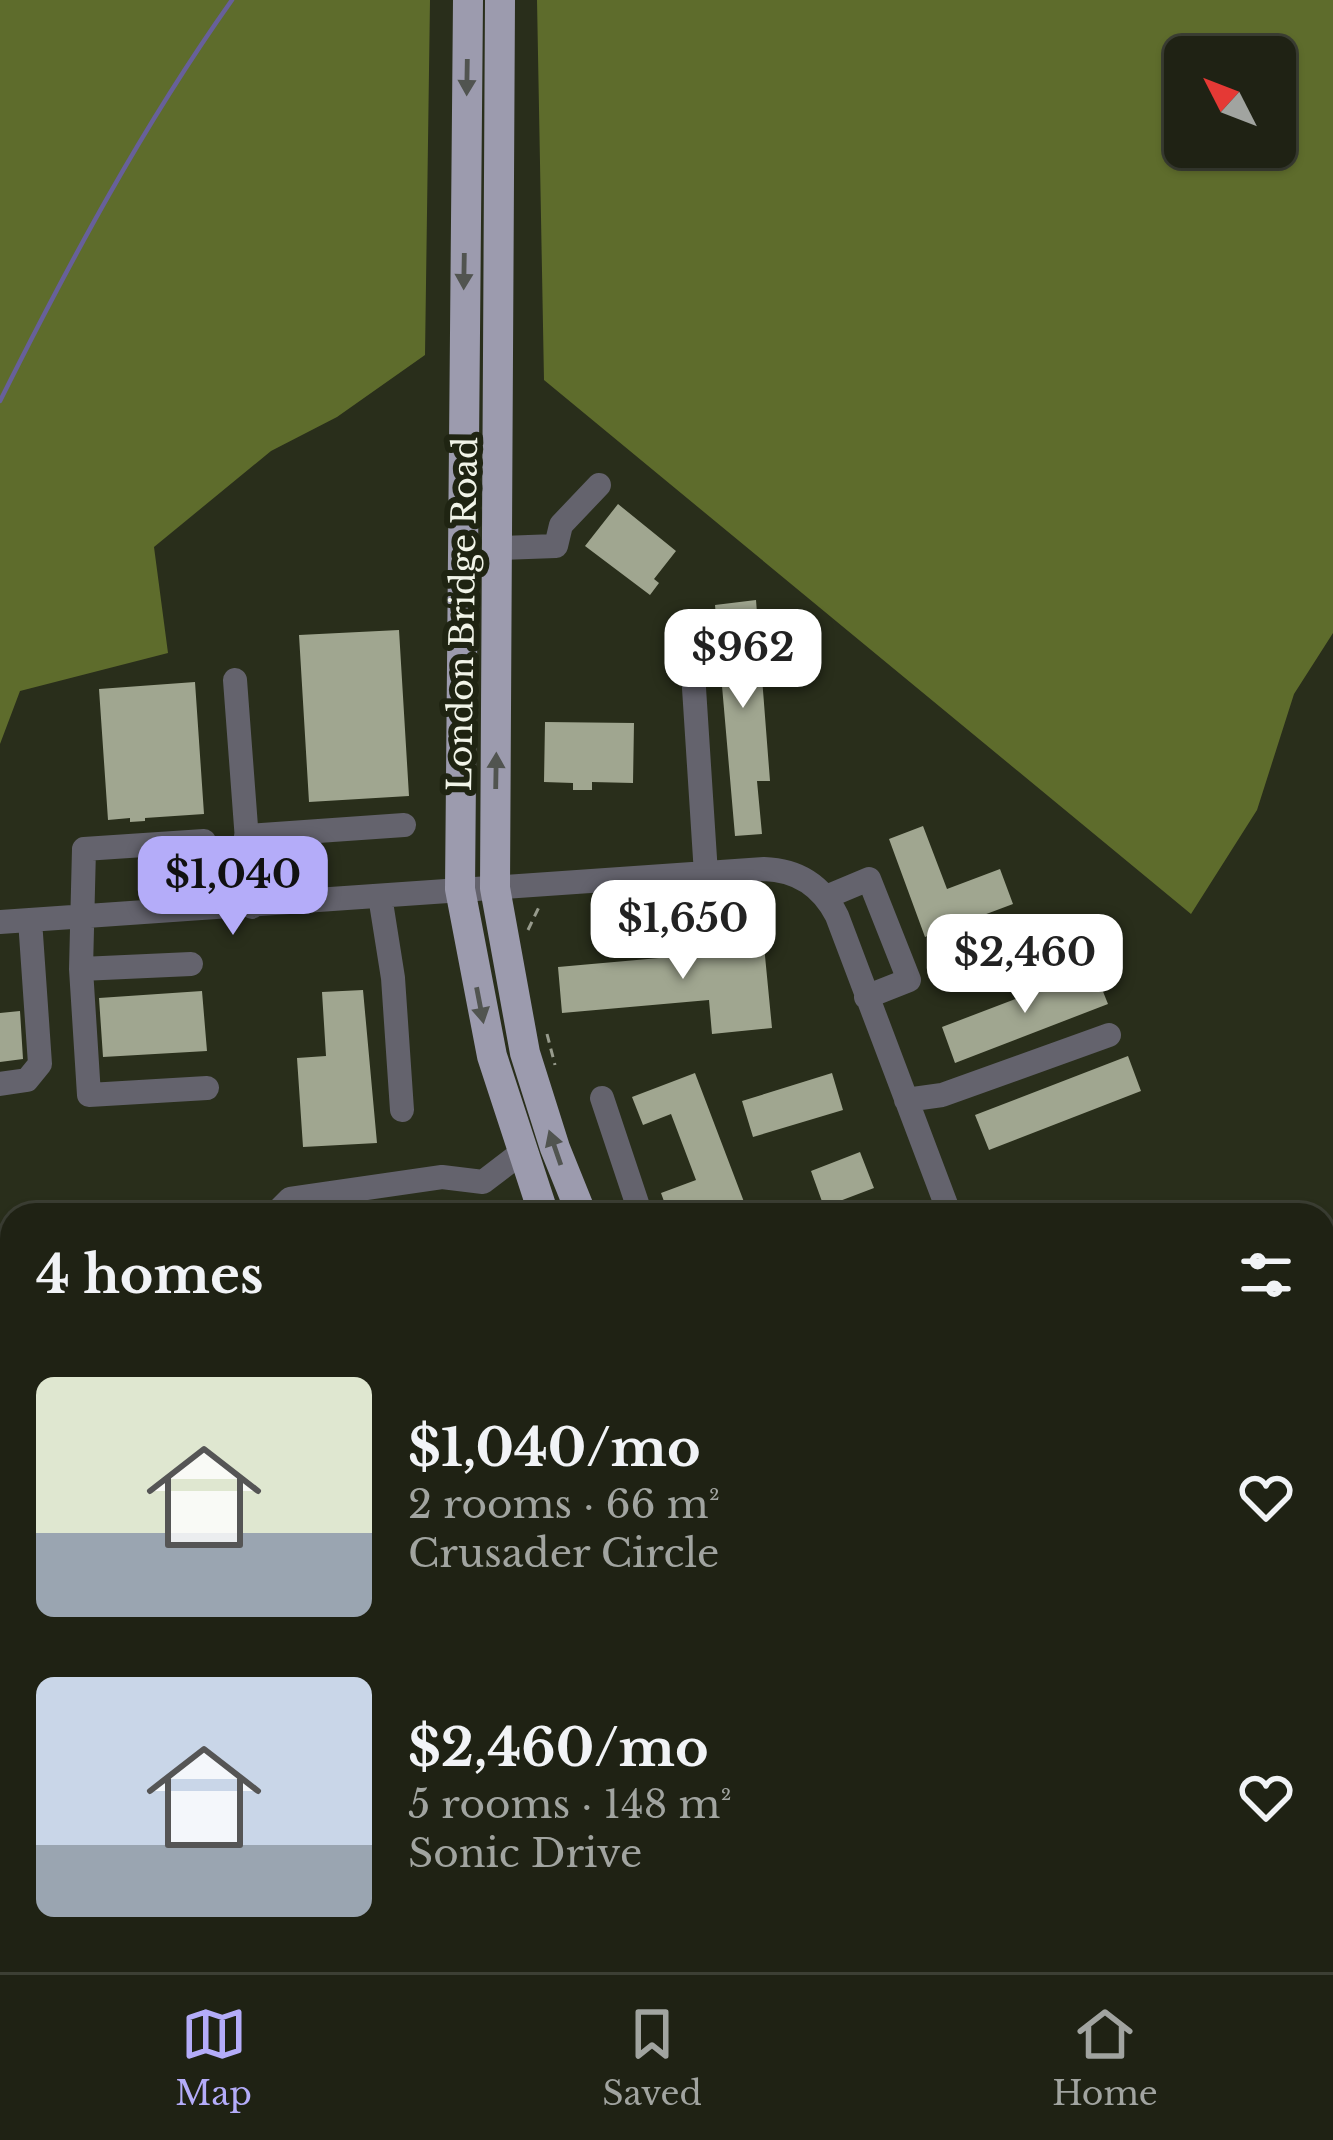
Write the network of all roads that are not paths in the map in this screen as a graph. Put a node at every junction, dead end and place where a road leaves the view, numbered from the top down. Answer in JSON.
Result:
{"nodes":[{"id":1,"x":468,"y":0,"type":"edge"},
{"id":2,"x":500,"y":0,"type":"edge"},
{"id":3,"x":501,"y":151,"type":"junction"},
{"id":4,"x":466,"y":154,"type":"junction"},
{"id":5,"x":599,"y":485,"type":"dead end"},
{"id":6,"x":499,"y":548,"type":"junction"},
{"id":7,"x":690,"y":626,"type":"dead end"},
{"id":8,"x":235,"y":680,"type":"dead end"},
{"id":9,"x":404,"y":825,"type":"dead end"},
{"id":10,"x":246,"y":836,"type":"junction"},
{"id":11,"x":203,"y":841,"type":"dead end"},
{"id":12,"x":706,"y":874,"type":"junction"},
{"id":13,"x":495,"y":887,"type":"junction"},
{"id":14,"x":460,"y":889,"type":"junction"},
{"id":15,"x":380,"y":896,"type":"junction"},
{"id":16,"x":826,"y":897,"type":"junction"},
{"id":17,"x":252,"y":907,"type":"junction"},
{"id":18,"x":81,"y":914,"type":"junction"},
{"id":19,"x":29,"y":920,"type":"junction"},
{"id":20,"x":0,"y":922,"type":"edge"},
{"id":21,"x":191,"y":964,"type":"dead end"},
{"id":22,"x":81,"y":969,"type":"junction"},
{"id":23,"x":866,"y":997,"type":"junction"},
{"id":24,"x":1109,"y":1035,"type":"dead end"},
{"id":25,"x":0,"y":1084,"type":"edge"},
{"id":26,"x":207,"y":1088,"type":"dead end"},
{"id":27,"x":602,"y":1098,"type":"dead end"},
{"id":28,"x":906,"y":1100,"type":"junction"},
{"id":29,"x":401,"y":1110,"type":"dead end"},
{"id":30,"x":520,"y":1153,"type":"junction"},
{"id":31,"x":286,"y":1203,"type":"edge"},
{"id":32,"x":539,"y":1203,"type":"edge"},
{"id":33,"x":577,"y":1203,"type":"edge"},
{"id":34,"x":637,"y":1203,"type":"edge"},
{"id":35,"x":945,"y":1203,"type":"edge"}],
"edges":[{"from":1,"to":4,"type":"main road","name":"London Bridge Road","one_way":true},
{"from":2,"to":3,"type":"main road","name":"London Bridge Road"},
{"from":3,"to":4,"type":"main road"},
{"from":3,"to":6,"type":"main road","name":"London Bridge Road"},
{"from":4,"to":14,"type":"main road","name":"London Bridge Road","one_way":true},
{"from":5,"to":6,"type":"street"},
{"from":13,"to":6,"type":"main road","name":"London Bridge Road","one_way":true},
{"from":7,"to":12,"type":"street"},
{"from":8,"to":10,"type":"street"},
{"from":9,"to":10,"type":"street"},
{"from":10,"to":17,"type":"street"},
{"from":11,"to":18,"type":"street"},
{"from":12,"to":13,"type":"street"},
{"from":12,"to":16,"type":"street"},
{"from":13,"to":14,"type":"street"},
{"from":33,"to":13,"type":"main road","name":"London Bridge Road","one_way":true},
{"from":14,"to":15,"type":"street"},
{"from":14,"to":30,"type":"main road","name":"London Bridge Road","one_way":true},
{"from":15,"to":17,"type":"street"},
{"from":15,"to":29,"type":"street"},
{"from":16,"to":23,"type":"street"},
{"from":16,"to":23,"type":"street"},
{"from":17,"to":18,"type":"street"},
{"from":18,"to":19,"type":"street"},
{"from":18,"to":22,"type":"street"},
{"from":19,"to":20,"type":"street"},
{"from":19,"to":25,"type":"street"},
{"from":21,"to":22,"type":"street"},
{"from":22,"to":26,"type":"street"},
{"from":23,"to":28,"type":"street"},
{"from":24,"to":28,"type":"street"},
{"from":27,"to":34,"type":"street"},
{"from":28,"to":35,"type":"street"},
{"from":30,"to":31,"type":"street"},
{"from":30,"to":32,"type":"main road","name":"London Bridge Road"}]}
